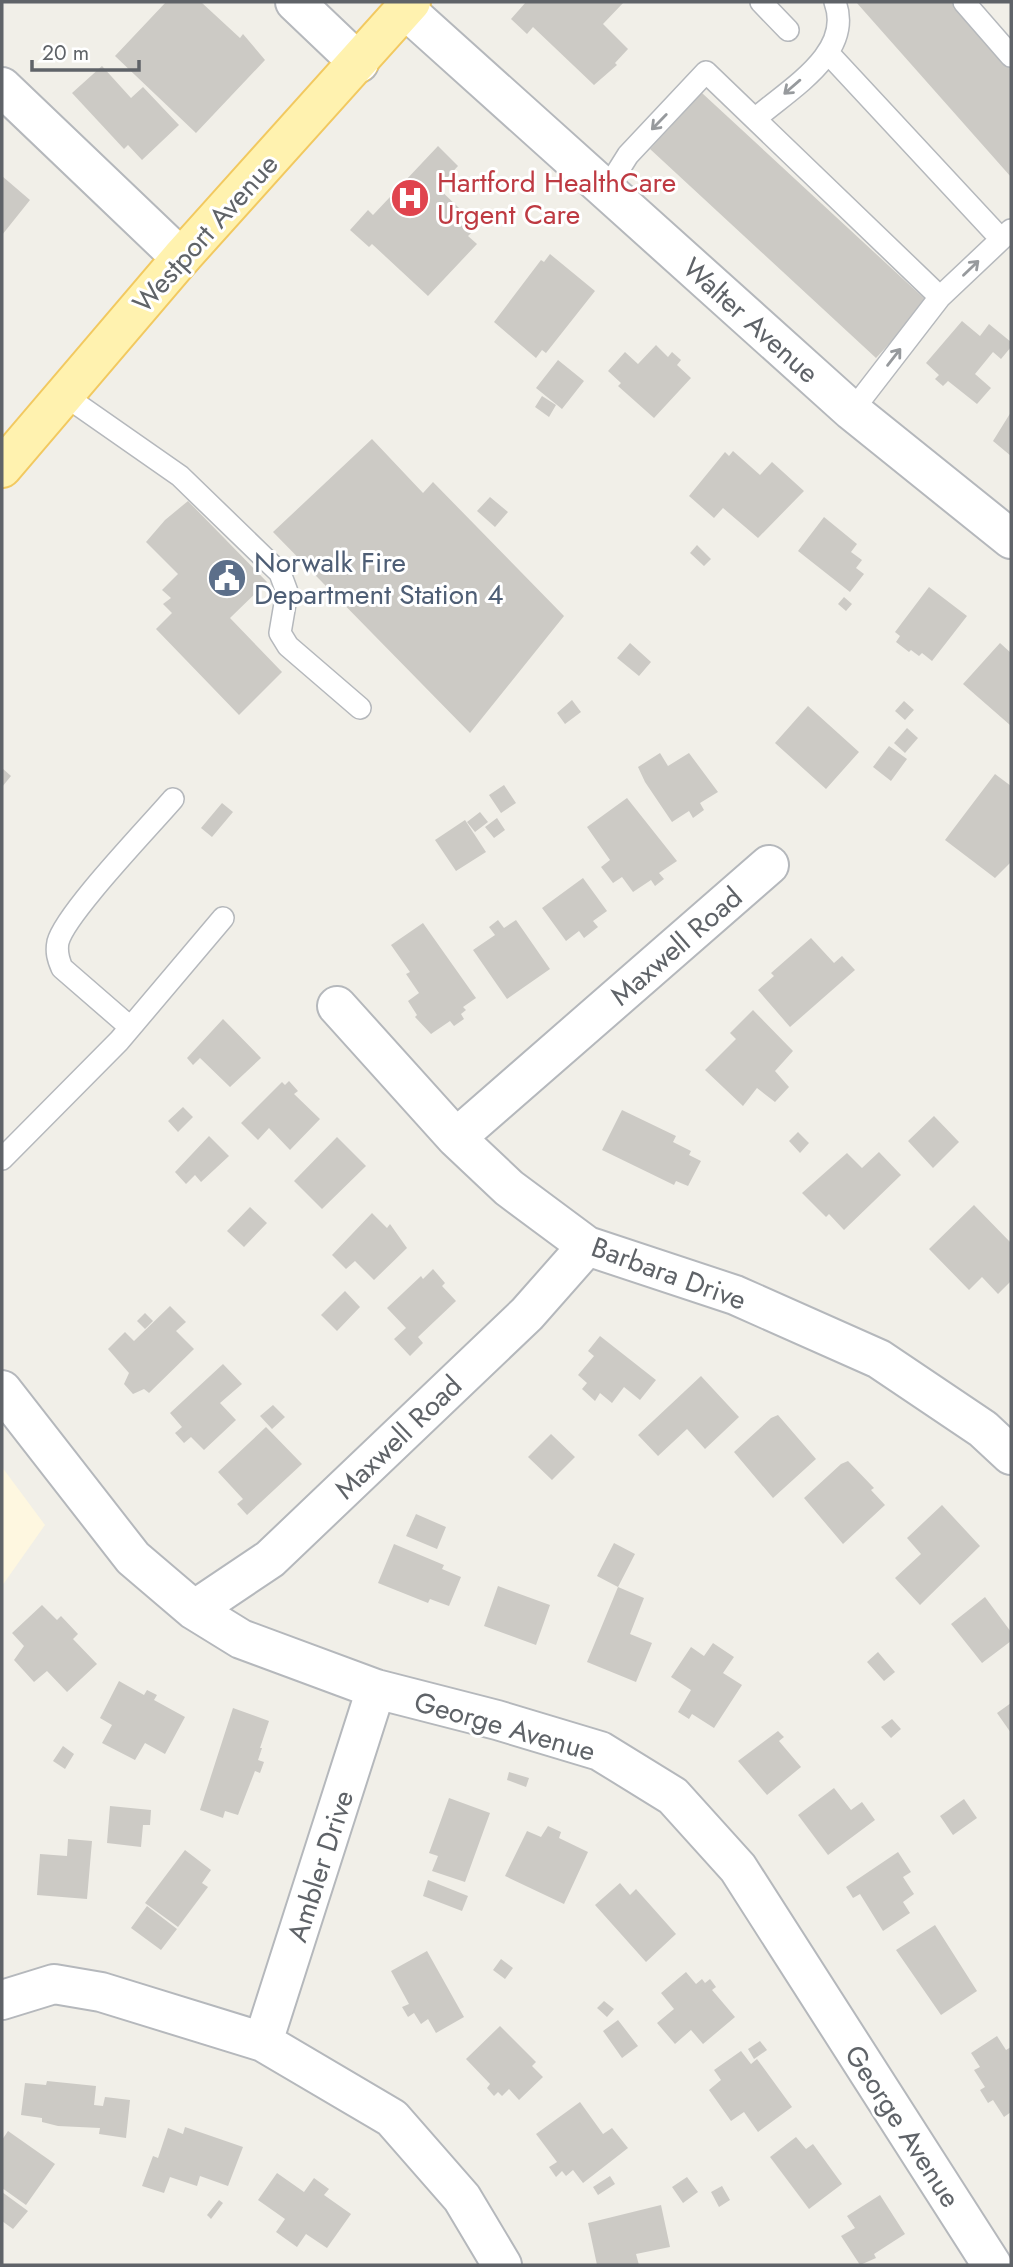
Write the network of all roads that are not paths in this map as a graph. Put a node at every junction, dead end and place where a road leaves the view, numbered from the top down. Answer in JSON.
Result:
{"nodes":[{"id":1,"x":295,"y":2,"type":"edge"},
{"id":2,"x":761,"y":2,"type":"edge"},
{"id":3,"x":835,"y":2,"type":"edge"},
{"id":4,"x":964,"y":2,"type":"edge"},
{"id":5,"x":408,"y":5,"type":"edge"},
{"id":6,"x":788,"y":30,"type":"dead end"},
{"id":7,"x":829,"y":54,"type":"junction"},
{"id":8,"x":1011,"y":56,"type":"edge"},
{"id":9,"x":359,"y":62,"type":"junction"},
{"id":10,"x":2,"y":87,"type":"edge"},
{"id":11,"x":755,"y":119,"type":"junction"},
{"id":12,"x":606,"y":190,"type":"junction"},
{"id":13,"x":1006,"y":234,"type":"edge"},
{"id":14,"x":180,"y":258,"type":"junction"},
{"id":15,"x":940,"y":297,"type":"junction"},
{"id":16,"x":64,"y":395,"type":"junction"},
{"id":17,"x":852,"y":411,"type":"junction"},
{"id":18,"x":2,"y":468,"type":"edge"},
{"id":19,"x":1011,"y":539,"type":"edge"},
{"id":20,"x":360,"y":708,"type":"dead end"},
{"id":21,"x":173,"y":799,"type":"dead end"},
{"id":22,"x":769,"y":865,"type":"dead end"},
{"id":23,"x":223,"y":918,"type":"dead end"},
{"id":24,"x":337,"y":1006,"type":"dead end"},
{"id":25,"x":130,"y":1027,"type":"junction"},
{"id":26,"x":456,"y":1138,"type":"junction"},
{"id":27,"x":2,"y":1159,"type":"edge"},
{"id":28,"x":587,"y":1246,"type":"junction"},
{"id":29,"x":2,"y":1390,"type":"edge"},
{"id":30,"x":1011,"y":1455,"type":"edge"},
{"id":31,"x":194,"y":1610,"type":"junction"},
{"id":32,"x":376,"y":1689,"type":"junction"},
{"id":33,"x":2,"y":2000,"type":"edge"},
{"id":34,"x":262,"y":2042,"type":"junction"},
{"id":35,"x":502,"y":2265,"type":"edge"},
{"id":36,"x":992,"y":2265,"type":"edge"}],
"edges":[{"from":1,"to":9,"type":"street"},
{"from":2,"to":6,"type":"lane"},
{"from":3,"to":7,"type":"lane"},
{"from":4,"to":8,"type":"lane"},
{"from":5,"to":9,"type":"main road","name":"Westport Avenue"},
{"from":5,"to":12,"type":"street","name":"Walter Avenue"},
{"from":7,"to":11,"type":"lane","one_way":true},
{"from":7,"to":13,"type":"lane"},
{"from":9,"to":14,"type":"main road","name":"Westport Avenue"},
{"from":10,"to":14,"type":"street"},
{"from":11,"to":12,"type":"lane","one_way":true},
{"from":11,"to":15,"type":"lane"},
{"from":12,"to":17,"type":"street","name":"Walter Avenue"},
{"from":15,"to":13,"type":"lane","one_way":true},
{"from":14,"to":16,"type":"main road","name":"Westport Avenue"},
{"from":17,"to":15,"type":"lane","one_way":true},
{"from":16,"to":18,"type":"main road","name":"Westport Avenue"},
{"from":16,"to":20,"type":"lane"},
{"from":17,"to":19,"type":"street","name":"Walter Avenue"},
{"from":21,"to":25,"type":"lane"},
{"from":22,"to":26,"type":"street","name":"Maxwell Road"},
{"from":23,"to":25,"type":"lane"},
{"from":24,"to":26,"type":"street","name":"Barbara Drive"},
{"from":25,"to":27,"type":"lane"},
{"from":26,"to":28,"type":"street","name":"Barbara Drive"},
{"from":28,"to":30,"type":"street","name":"Barbara Drive"},
{"from":28,"to":31,"type":"street","name":"Maxwell Road"},
{"from":29,"to":31,"type":"street","name":"George Avenue"},
{"from":31,"to":32,"type":"street","name":"George Avenue"},
{"from":32,"to":34,"type":"street","name":"Ambler Drive"},
{"from":32,"to":36,"type":"street","name":"George Avenue"},
{"from":33,"to":34,"type":"street"},
{"from":34,"to":35,"type":"street"}]}
